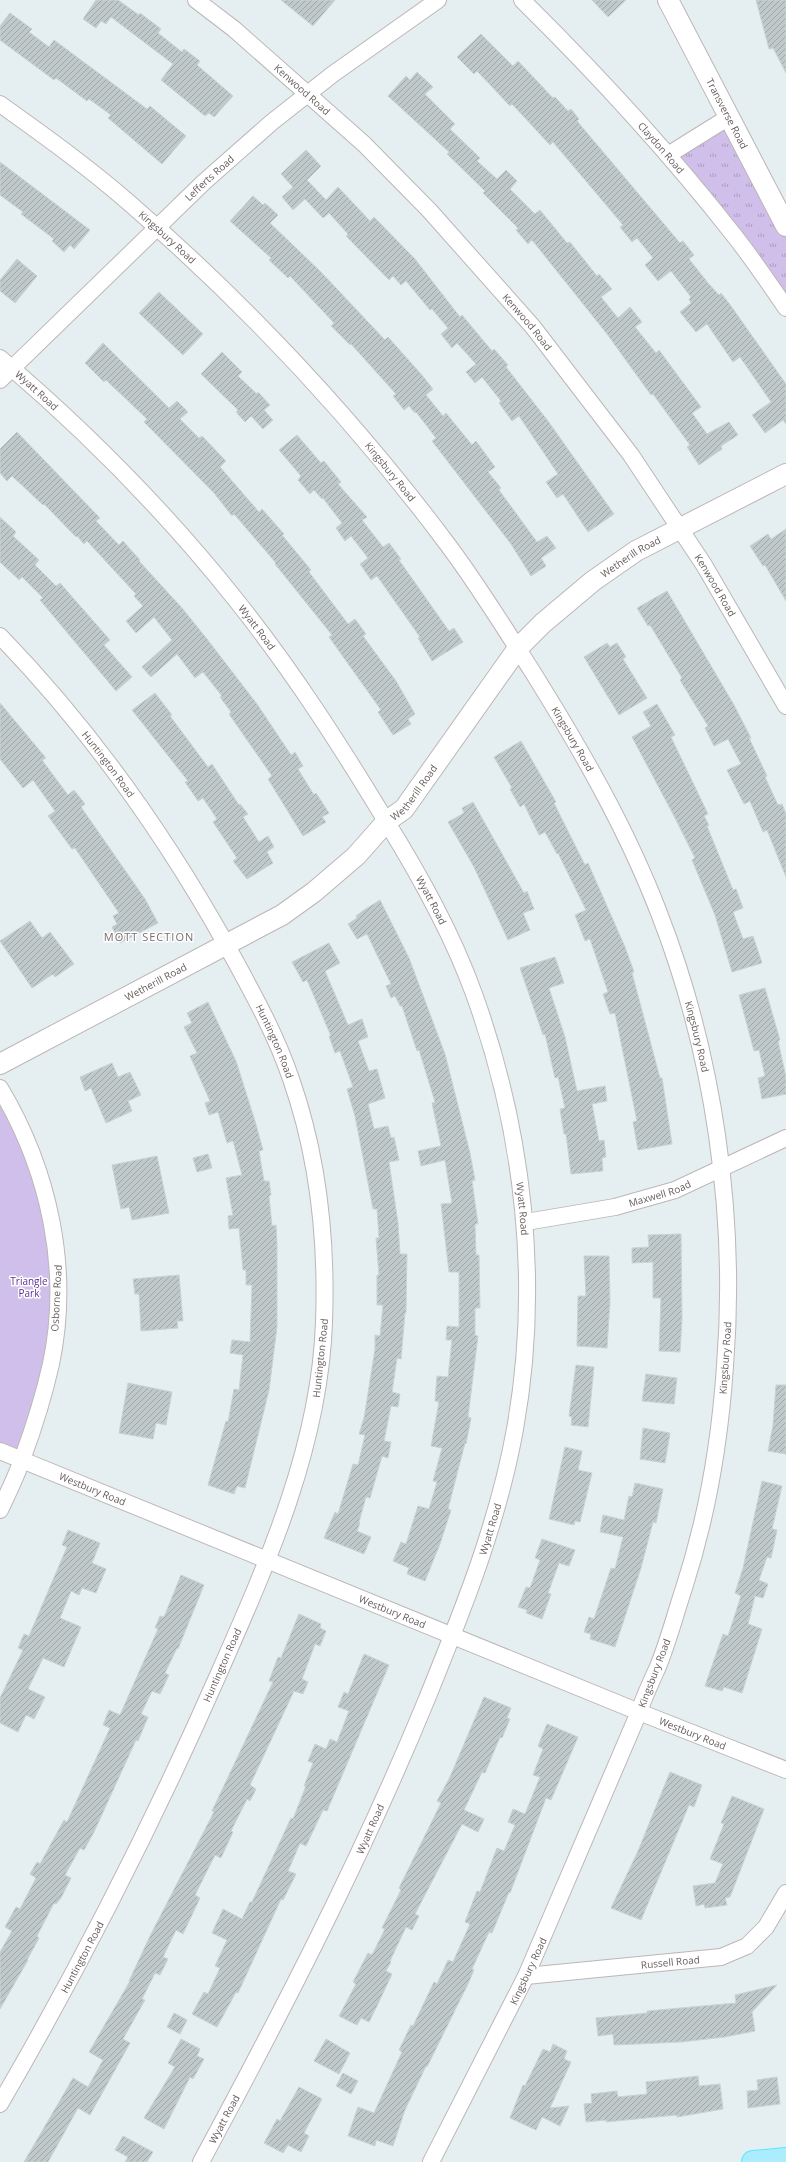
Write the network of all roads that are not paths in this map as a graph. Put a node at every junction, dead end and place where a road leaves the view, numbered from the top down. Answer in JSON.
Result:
{"nodes":[{"id":1,"x":196,"y":0,"type":"edge"},
{"id":2,"x":438,"y":0,"type":"edge"},
{"id":3,"x":522,"y":0,"type":"edge"},
{"id":4,"x":668,"y":0,"type":"edge"},
{"id":5,"x":309,"y":94,"type":"junction"},
{"id":6,"x":0,"y":104,"type":"edge"},
{"id":7,"x":729,"y":117,"type":"junction"},
{"id":8,"x":668,"y":155,"type":"junction"},
{"id":9,"x":786,"y":226,"type":"edge"},
{"id":10,"x":156,"y":228,"type":"junction"},
{"id":11,"x":786,"y":308,"type":"edge"},
{"id":12,"x":6,"y":363,"type":"edge"},
{"id":13,"x":0,"y":380,"type":"edge"},
{"id":14,"x":786,"y":474,"type":"edge"},
{"id":15,"x":680,"y":529,"type":"junction"},
{"id":16,"x":0,"y":636,"type":"edge"},
{"id":17,"x":518,"y":648,"type":"junction"},
{"id":18,"x":786,"y":706,"type":"edge"},
{"id":19,"x":387,"y":821,"type":"junction"},
{"id":20,"x":226,"y":945,"type":"junction"},
{"id":21,"x":0,"y":1064,"type":"edge"},
{"id":22,"x":0,"y":1088,"type":"edge"},
{"id":23,"x":786,"y":1138,"type":"edge"},
{"id":24,"x":721,"y":1169,"type":"junction"},
{"id":25,"x":526,"y":1222,"type":"junction"},
{"id":26,"x":0,"y":1451,"type":"edge"},
{"id":27,"x":23,"y":1459,"type":"junction"},
{"id":28,"x":0,"y":1510,"type":"edge"},
{"id":29,"x":266,"y":1559,"type":"junction"},
{"id":30,"x":452,"y":1636,"type":"junction"},
{"id":31,"x":639,"y":1712,"type":"junction"},
{"id":32,"x":786,"y":1770,"type":"edge"},
{"id":33,"x":786,"y":1893,"type":"edge"},
{"id":34,"x":526,"y":1976,"type":"junction"},
{"id":35,"x":0,"y":2104,"type":"edge"},
{"id":36,"x":786,"y":2159,"type":"edge"},
{"id":37,"x":201,"y":2162,"type":"edge"},
{"id":38,"x":432,"y":2162,"type":"edge"},
{"id":39,"x":753,"y":2162,"type":"edge"}],
"edges":[{"from":1,"to":5,"type":"street","name":"Kenwood Road"},
{"from":2,"to":5,"type":"street","name":"Lefferts Road"},
{"from":3,"to":8,"type":"street","name":"Claydon Road"},
{"from":4,"to":7,"type":"street","name":"Transverse Road"},
{"from":5,"to":10,"type":"street","name":"Lefferts Road"},
{"from":5,"to":15,"type":"street","name":"Kenwood Road"},
{"from":6,"to":10,"type":"street","name":"Kingsbury Road"},
{"from":7,"to":8,"type":"street"},
{"from":7,"to":9,"type":"street","name":"Transverse Road"},
{"from":8,"to":11,"type":"street","name":"Claydon Road"},
{"from":10,"to":12,"type":"street","name":"Lefferts Road"},
{"from":10,"to":17,"type":"street","name":"Kingsbury Road"},
{"from":12,"to":13,"type":"street","name":"Lefferts Road"},
{"from":12,"to":19,"type":"street","name":"Wyatt Road"},
{"from":14,"to":15,"type":"street","name":"Wetherill Road"},
{"from":15,"to":17,"type":"street","name":"Wetherill Road"},
{"from":15,"to":18,"type":"street","name":"Kenwood Road"},
{"from":16,"to":20,"type":"street","name":"Huntington Road"},
{"from":17,"to":19,"type":"street","name":"Wetherill Road"},
{"from":17,"to":24,"type":"street","name":"Kingsbury Road"},
{"from":19,"to":20,"type":"street","name":"Wetherill Road"},
{"from":19,"to":25,"type":"street","name":"Wyatt Road"},
{"from":20,"to":21,"type":"street","name":"Wetherill Road"},
{"from":20,"to":29,"type":"street","name":"Huntington Road"},
{"from":22,"to":27,"type":"street","name":"Osborne Road"},
{"from":23,"to":24,"type":"street","name":"Maxwell Road"},
{"from":24,"to":25,"type":"street","name":"Maxwell Road"},
{"from":24,"to":31,"type":"street","name":"Kingsbury Road"},
{"from":25,"to":30,"type":"street","name":"Wyatt Road"},
{"from":26,"to":27,"type":"street","name":"Westbury Road"},
{"from":27,"to":28,"type":"street","name":"Osborne Road"},
{"from":27,"to":29,"type":"street","name":"Westbury Road"},
{"from":29,"to":30,"type":"street","name":"Westbury Road"},
{"from":29,"to":35,"type":"street","name":"Huntington Road"},
{"from":30,"to":31,"type":"street","name":"Westbury Road"},
{"from":30,"to":37,"type":"street","name":"Wyatt Road"},
{"from":31,"to":32,"type":"street","name":"Westbury Road"},
{"from":31,"to":34,"type":"street","name":"Kingsbury Road"},
{"from":33,"to":34,"type":"street","name":"Russell Road"},
{"from":34,"to":38,"type":"street","name":"Kingsbury Road"},
{"from":36,"to":39,"type":"main road"}]}
